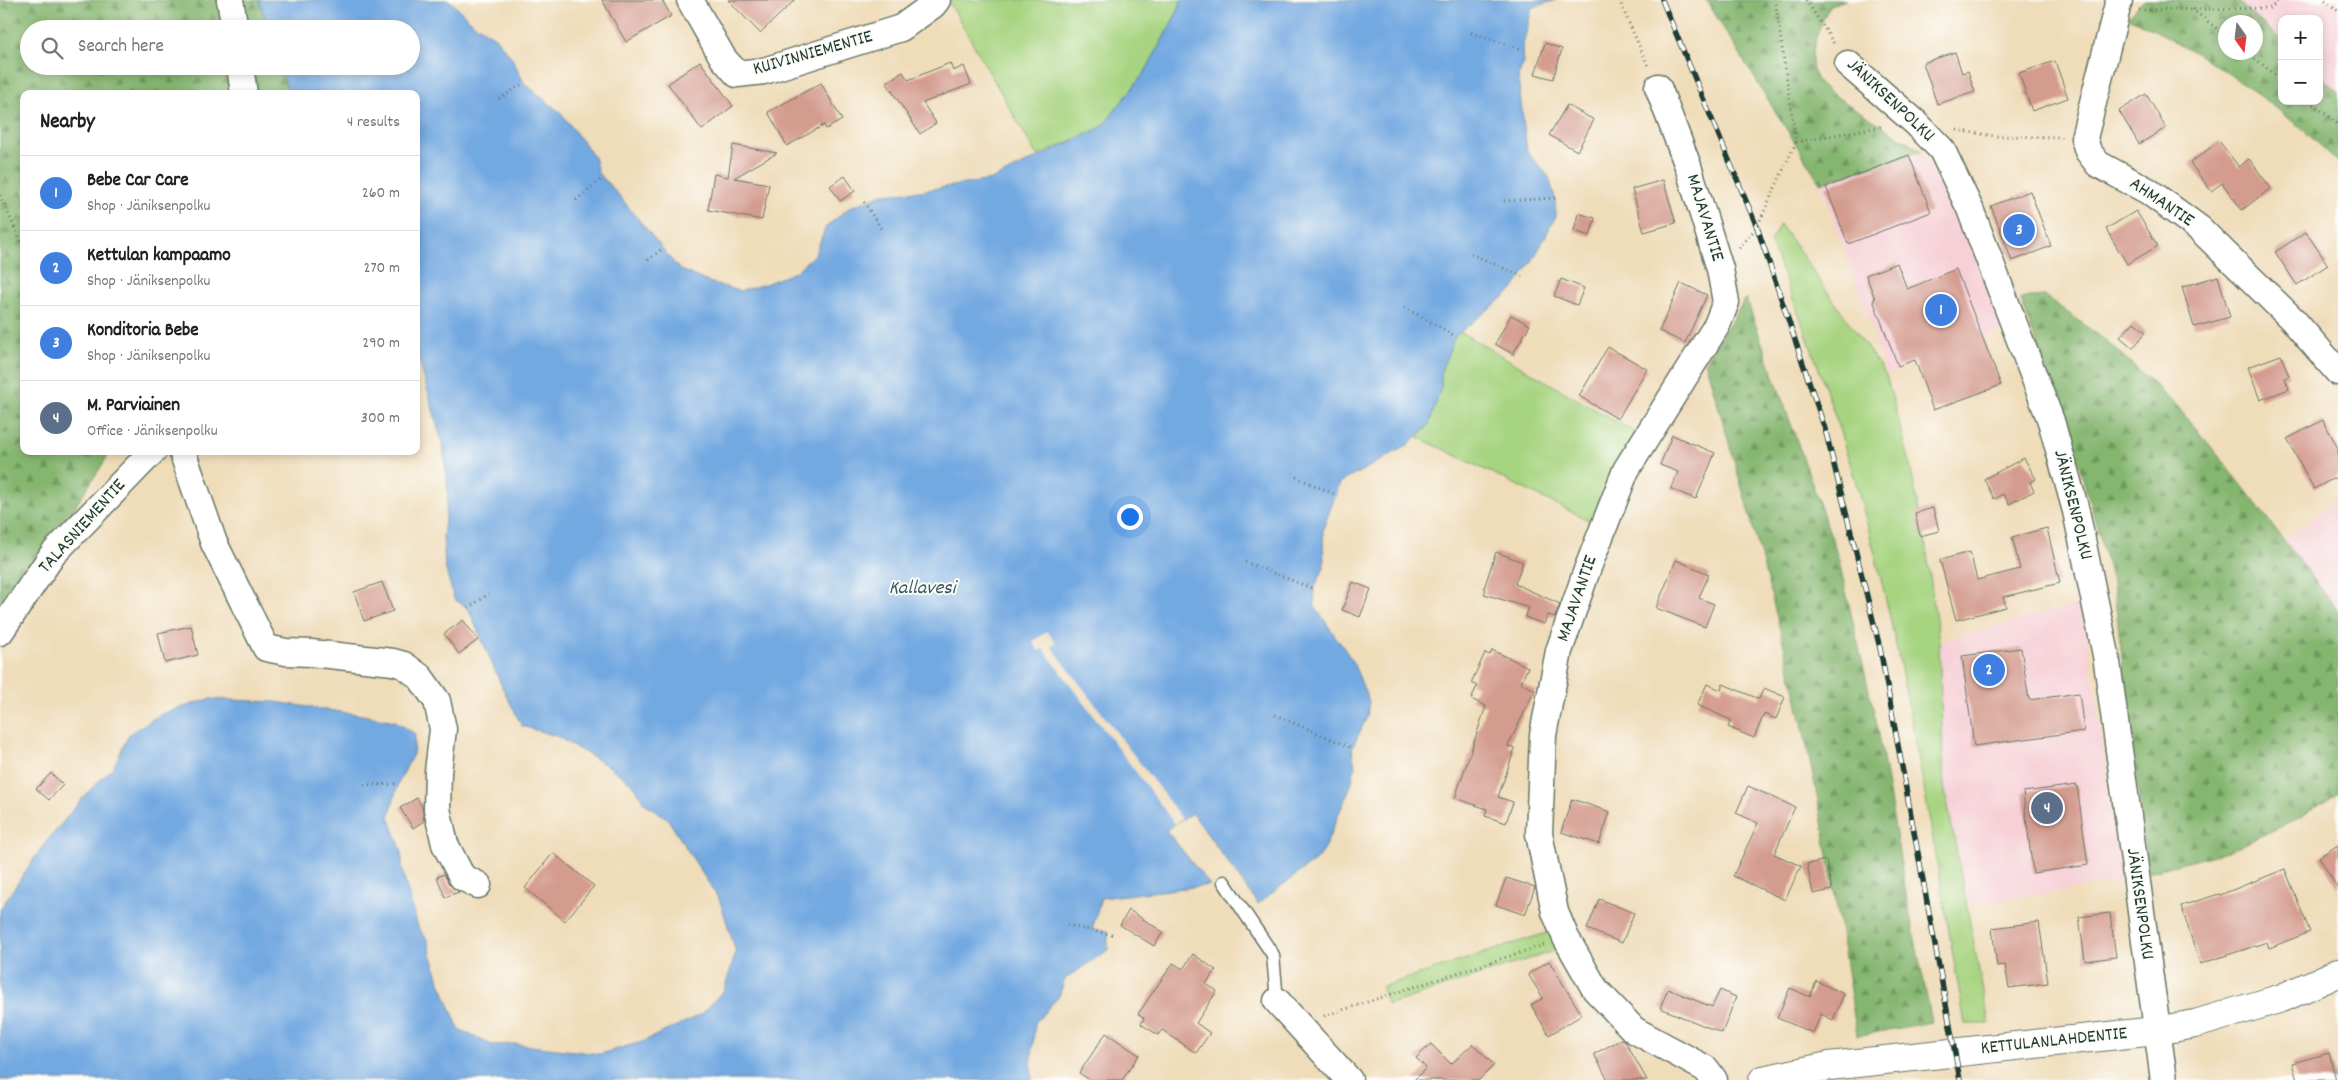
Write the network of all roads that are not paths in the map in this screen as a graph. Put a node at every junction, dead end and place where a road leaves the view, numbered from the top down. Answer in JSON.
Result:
{"nodes":[{"id":1,"x":230,"y":0,"type":"edge"},
{"id":2,"x":690,"y":0,"type":"edge"},
{"id":3,"x":937,"y":0,"type":"edge"},
{"id":4,"x":2117,"y":5,"type":"edge"},
{"id":5,"x":233,"y":20,"type":"edge"},
{"id":6,"x":1848,"y":64,"type":"road end"},
{"id":7,"x":241,"y":75,"type":"edge"},
{"id":8,"x":1658,"y":87,"type":"road end"},
{"id":9,"x":243,"y":90,"type":"edge"},
{"id":10,"x":2338,"y":372,"type":"edge"},
{"id":11,"x":149,"y":455,"type":"edge"},
{"id":12,"x":183,"y":455,"type":"edge"},
{"id":13,"x":0,"y":632,"type":"edge"},
{"id":14,"x":1224,"y":882,"type":"dead end"},
{"id":15,"x":478,"y":885,"type":"dead end"},
{"id":16,"x":2338,"y":973,"type":"edge"},
{"id":17,"x":1277,"y":1001,"type":"joint"},
{"id":18,"x":2156,"y":1031,"type":"junction"},
{"id":19,"x":1350,"y":1080,"type":"edge"},
{"id":20,"x":1714,"y":1080,"type":"edge"},
{"id":21,"x":1763,"y":1080,"type":"edge"},
{"id":22,"x":2164,"y":1080,"type":"edge"}],
"edges":[{"from":1,"to":5,"type":"street"},
{"from":2,"to":3,"type":"street","name":"KUIVINNIEMENTIE"},
{"from":4,"to":10,"type":"street","name":"AHMANTIE"},
{"from":6,"to":18,"type":"street","name":"JÄNIKSENPOLKU"},
{"from":7,"to":9,"type":"street"},
{"from":8,"to":20,"type":"street","name":"MAJAVANTIE"},
{"from":11,"to":13,"type":"street","name":"TALASNIEMENTIE"},
{"from":12,"to":15,"type":"street"},
{"from":14,"to":17,"type":"lane"},
{"from":16,"to":18,"type":"street","name":"KETTULANLAHDENTIE"},
{"from":17,"to":19,"type":"street"},
{"from":18,"to":21,"type":"street","name":"KETTULANLAHDENTIE"},
{"from":18,"to":22,"type":"street","name":"JÄNIKSENPOLKU"}]}
